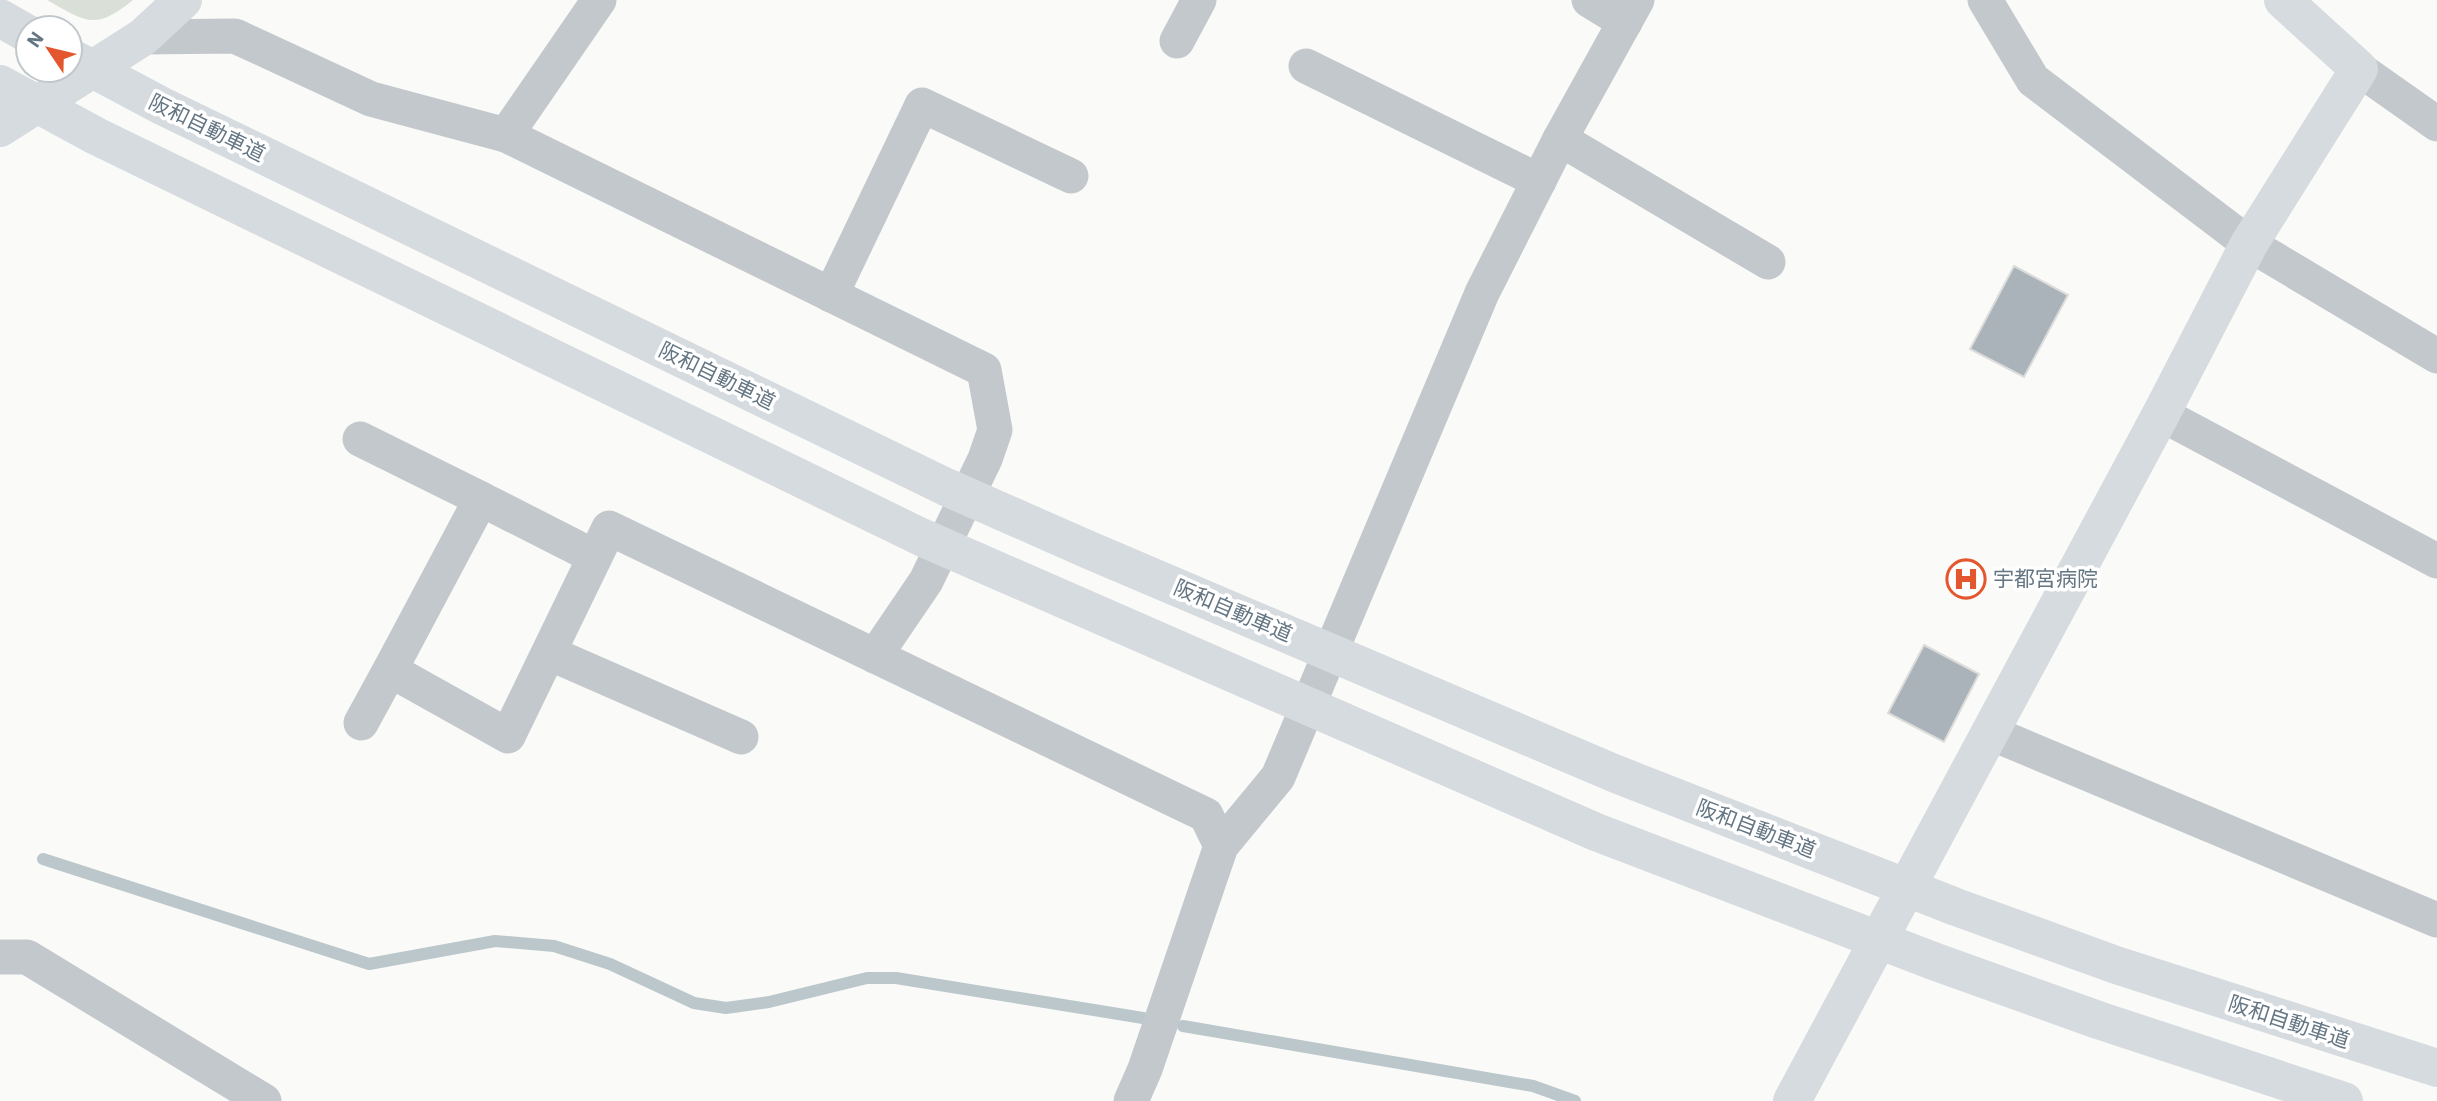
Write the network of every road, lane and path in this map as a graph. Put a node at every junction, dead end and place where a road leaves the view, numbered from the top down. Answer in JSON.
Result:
{"nodes":[{"id":1,"x":183,"y":0,"type":"edge"},
{"id":2,"x":599,"y":0,"type":"edge"},
{"id":3,"x":1199,"y":0,"type":"edge"},
{"id":4,"x":1589,"y":0,"type":"edge"},
{"id":5,"x":1985,"y":0,"type":"edge"},
{"id":6,"x":2283,"y":0,"type":"edge"},
{"id":7,"x":1631,"y":11,"type":"edge"},
{"id":8,"x":143,"y":37,"type":"junction"},
{"id":9,"x":1178,"y":41,"type":"dead end"},
{"id":10,"x":84,"y":64,"type":"edge"},
{"id":11,"x":1306,"y":66,"type":"dead end"},
{"id":12,"x":2359,"y":69,"type":"junction"},
{"id":13,"x":0,"y":84,"type":"edge"},
{"id":14,"x":2437,"y":124,"type":"edge"},
{"id":15,"x":0,"y":128,"type":"edge"},
{"id":16,"x":506,"y":135,"type":"junction"},
{"id":17,"x":1560,"y":139,"type":"junction"},
{"id":18,"x":1071,"y":176,"type":"dead end"},
{"id":19,"x":1539,"y":181,"type":"junction"},
{"id":20,"x":2249,"y":244,"type":"junction"},
{"id":21,"x":1768,"y":262,"type":"dead end"},
{"id":22,"x":831,"y":295,"type":"junction"},
{"id":23,"x":2437,"y":356,"type":"edge"},
{"id":24,"x":2161,"y":414,"type":"junction"},
{"id":25,"x":360,"y":439,"type":"dead end"},
{"id":26,"x":481,"y":499,"type":"junction"},
{"id":27,"x":595,"y":557,"type":"junction"},
{"id":28,"x":2437,"y":561,"type":"edge"},
{"id":29,"x":549,"y":653,"type":"junction"},
{"id":30,"x":875,"y":656,"type":"junction"},
{"id":31,"x":390,"y":670,"type":"junction"},
{"id":32,"x":362,"y":723,"type":"dead end"},
{"id":33,"x":1991,"y":733,"type":"junction"},
{"id":34,"x":741,"y":737,"type":"dead end"},
{"id":35,"x":1221,"y":846,"type":"junction"},
{"id":36,"x":2437,"y":920,"type":"edge"},
{"id":37,"x":0,"y":957,"type":"edge"},
{"id":38,"x":2437,"y":1068,"type":"edge"},
{"id":39,"x":264,"y":1101,"type":"edge"},
{"id":40,"x":1131,"y":1101,"type":"edge"},
{"id":41,"x":1792,"y":1101,"type":"edge"},
{"id":42,"x":2344,"y":1101,"type":"edge"}],
"edges":[{"from":1,"to":8,"type":"main road"},
{"from":2,"to":16,"type":"street"},
{"from":3,"to":9,"type":"street"},
{"from":4,"to":7,"type":"street"},
{"from":5,"to":20,"type":"street"},
{"from":6,"to":12,"type":"main road"},
{"from":7,"to":17,"type":"street"},
{"from":8,"to":15,"type":"main road"},
{"from":8,"to":16,"type":"street"},
{"from":10,"to":38,"type":"main road","name":"阪和自動車道"},
{"from":11,"to":19,"type":"street"},
{"from":12,"to":14,"type":"street"},
{"from":12,"to":20,"type":"main road"},
{"from":13,"to":42,"type":"main road"},
{"from":16,"to":22,"type":"street"},
{"from":17,"to":19,"type":"street"},
{"from":17,"to":21,"type":"street"},
{"from":18,"to":22,"type":"street"},
{"from":19,"to":35,"type":"street"},
{"from":20,"to":23,"type":"street"},
{"from":20,"to":24,"type":"main road"},
{"from":22,"to":30,"type":"street"},
{"from":24,"to":28,"type":"street"},
{"from":24,"to":33,"type":"main road"},
{"from":25,"to":26,"type":"street"},
{"from":26,"to":27,"type":"street"},
{"from":26,"to":31,"type":"street"},
{"from":27,"to":29,"type":"street"},
{"from":27,"to":30,"type":"street"},
{"from":29,"to":31,"type":"street"},
{"from":29,"to":34,"type":"street"},
{"from":30,"to":35,"type":"street"},
{"from":31,"to":32,"type":"street"},
{"from":33,"to":36,"type":"street"},
{"from":33,"to":41,"type":"main road"},
{"from":35,"to":40,"type":"street"},
{"from":37,"to":39,"type":"street"}]}
